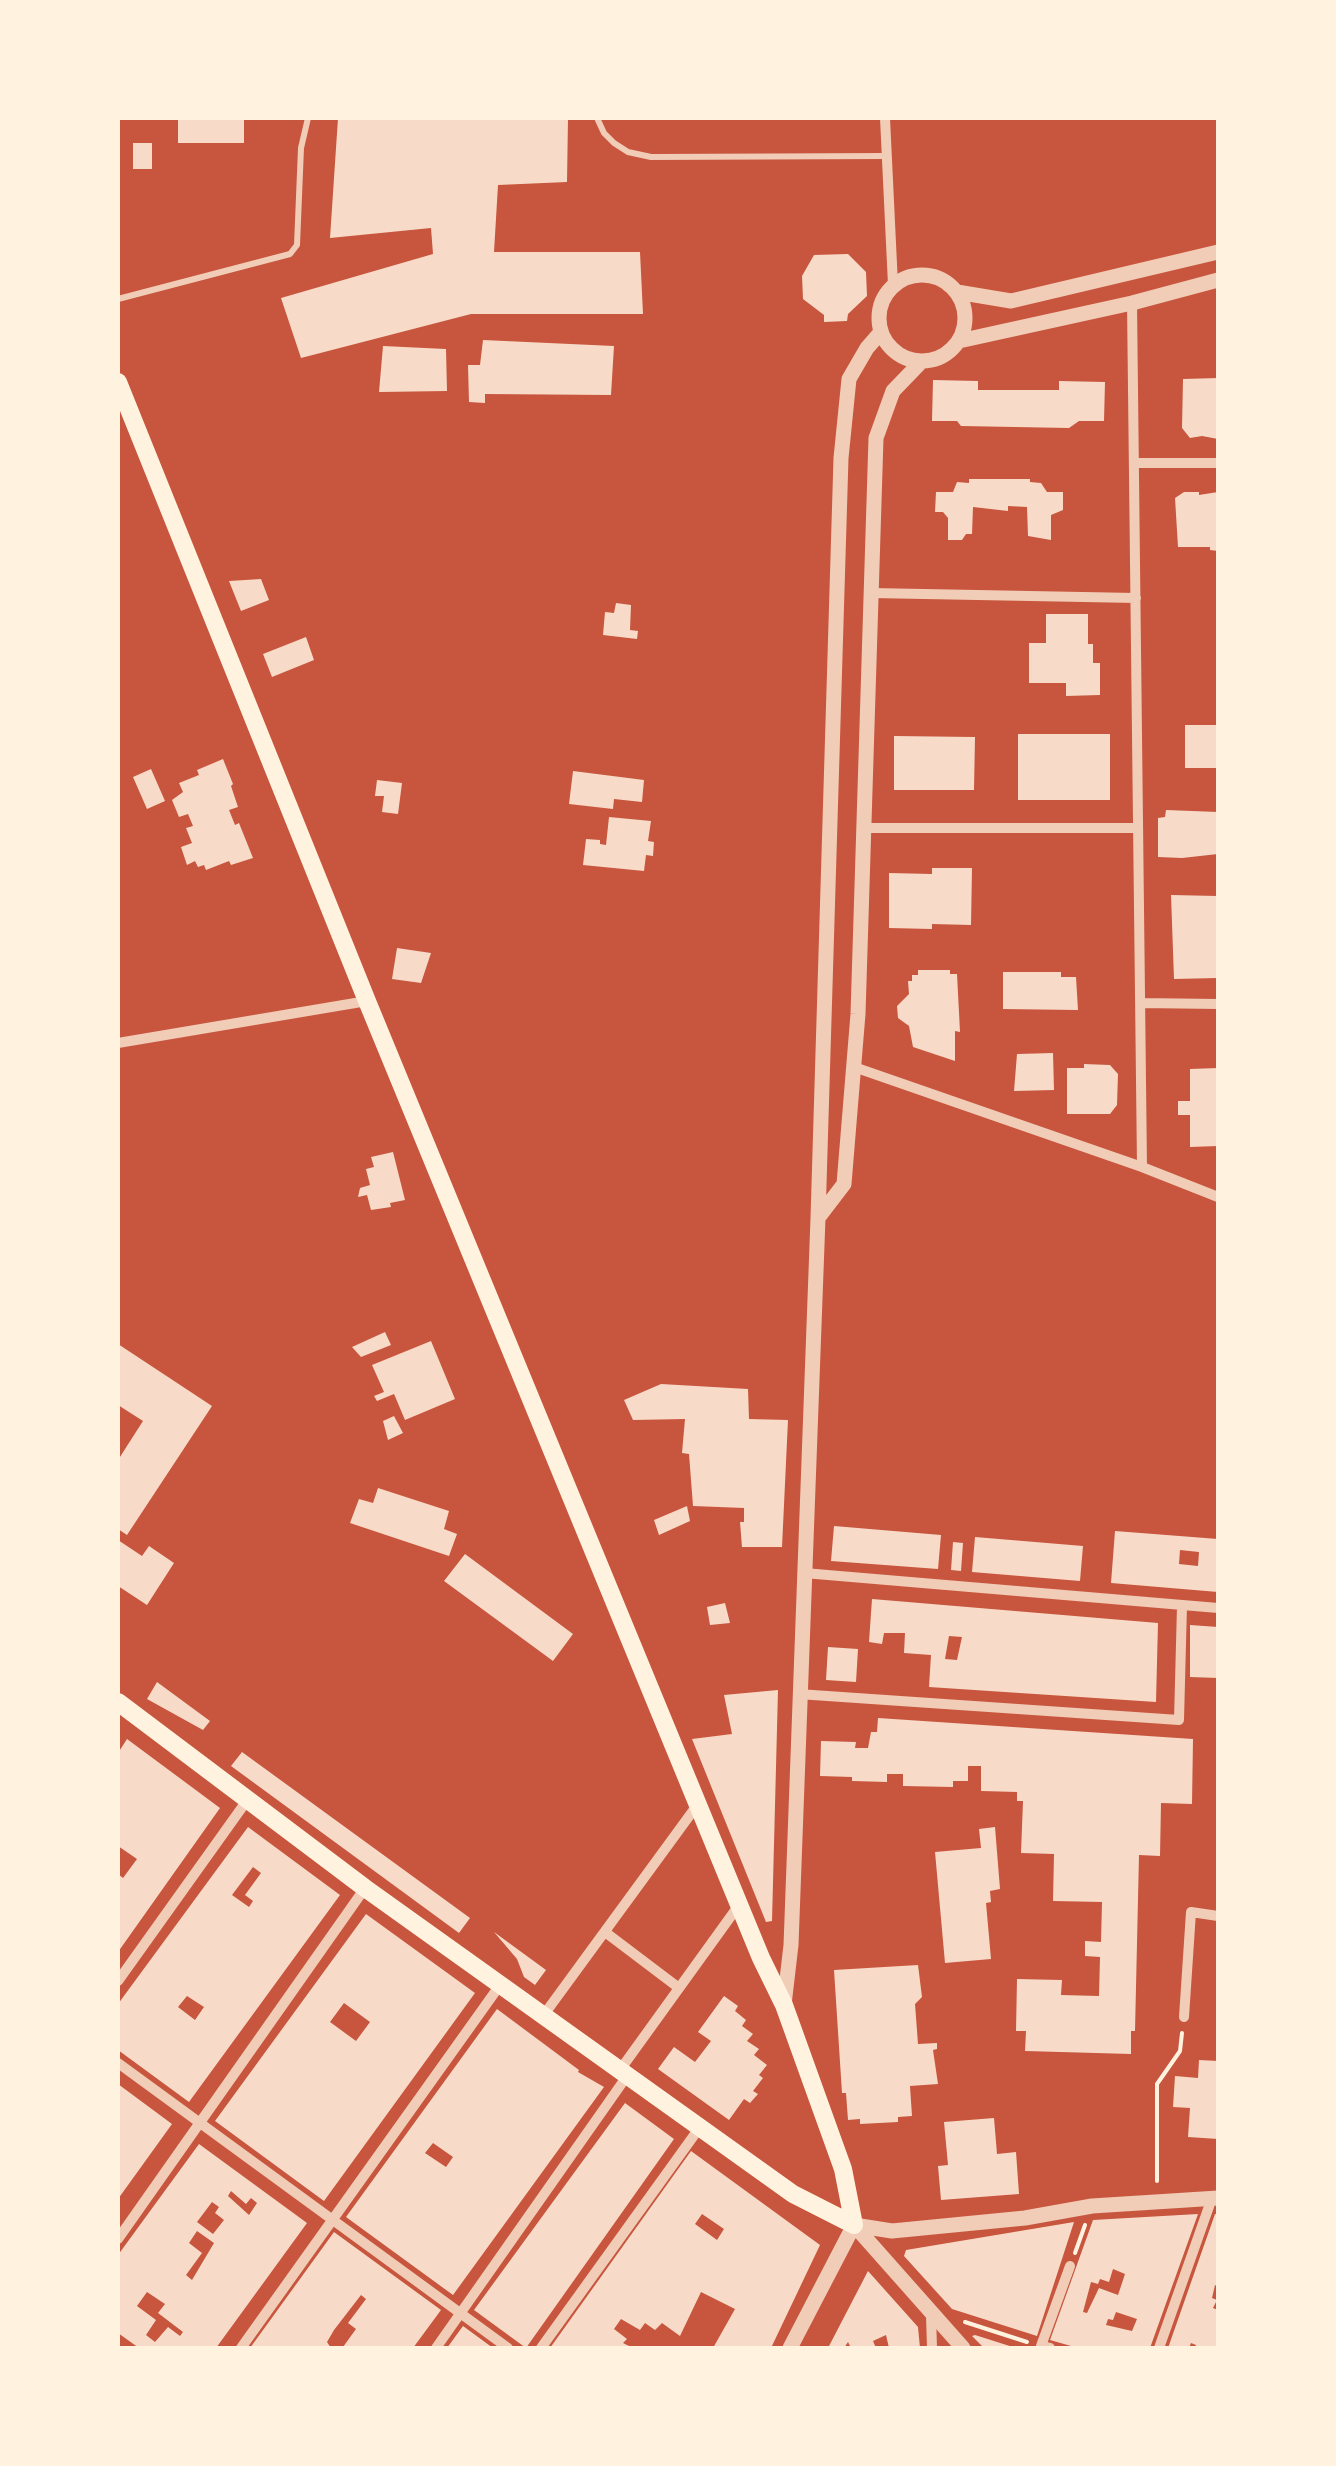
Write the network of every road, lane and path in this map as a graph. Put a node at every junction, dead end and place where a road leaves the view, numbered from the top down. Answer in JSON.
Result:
{"nodes":[{"id":1,"x":308,"y":118,"type":"edge"},
{"id":2,"x":597,"y":118,"type":"edge"},
{"id":3,"x":885,"y":118,"type":"edge"},
{"id":4,"x":886,"y":156,"type":"junction"},
{"id":5,"x":1218,"y":252,"type":"edge"},
{"id":6,"x":1218,"y":280,"type":"edge"},
{"id":7,"x":894,"y":286,"type":"junction"},
{"id":8,"x":957,"y":292,"type":"junction"},
{"id":9,"x":118,"y":300,"type":"edge"},
{"id":10,"x":1132,"y":303,"type":"junction"},
{"id":11,"x":881,"y":332,"type":"junction"},
{"id":12,"x":959,"y":340,"type":"junction"},
{"id":13,"x":922,"y":361,"type":"junction"},
{"id":14,"x":118,"y":382,"type":"edge"},
{"id":15,"x":1134,"y":463,"type":"junction"},
{"id":16,"x":1218,"y":463,"type":"edge"},
{"id":17,"x":871,"y":593,"type":"junction"},
{"id":18,"x":1136,"y":598,"type":"junction"},
{"id":19,"x":864,"y":828,"type":"junction"},
{"id":20,"x":1136,"y":828,"type":"junction"},
{"id":21,"x":367,"y":1001,"type":"junction"},
{"id":22,"x":1141,"y":1003,"type":"junction"},
{"id":23,"x":1218,"y":1004,"type":"edge"},
{"id":24,"x":118,"y":1043,"type":"edge"},
{"id":25,"x":854,"y":1067,"type":"junction"},
{"id":26,"x":1142,"y":1167,"type":"junction"},
{"id":27,"x":1218,"y":1197,"type":"edge"},
{"id":28,"x":818,"y":1218,"type":"junction"},
{"id":29,"x":804,"y":1572,"type":"junction"},
{"id":30,"x":1182,"y":1606,"type":"junction"},
{"id":31,"x":1218,"y":1608,"type":"edge"},
{"id":32,"x":798,"y":1694,"type":"junction"},
{"id":33,"x":118,"y":1702,"type":"edge"},
{"id":34,"x":248,"y":1799,"type":"junction"},
{"id":35,"x":698,"y":1804,"type":"junction"},
{"id":36,"x":366,"y":1888,"type":"junction"},
{"id":37,"x":740,"y":1904,"type":"junction"},
{"id":38,"x":1218,"y":1916,"type":"edge"},
{"id":39,"x":604,"y":1932,"type":"junction"},
{"id":40,"x":118,"y":1981,"type":"edge"},
{"id":41,"x":500,"y":1985,"type":"junction"},
{"id":42,"x":679,"y":1988,"type":"junction"},
{"id":43,"x":784,"y":2005,"type":"junction"},
{"id":44,"x":543,"y":2016,"type":"junction"},
{"id":45,"x":1184,"y":2017,"type":"joint"},
{"id":46,"x":118,"y":2063,"type":"edge"},
{"id":47,"x":624,"y":2073,"type":"junction"},
{"id":48,"x":200,"y":2124,"type":"junction"},
{"id":49,"x":700,"y":2128,"type":"junction"},
{"id":50,"x":1215,"y":2198,"type":"edge"},
{"id":51,"x":1157,"y":2201,"type":"junction"},
{"id":52,"x":1092,"y":2206,"type":"junction"},
{"id":53,"x":335,"y":2220,"type":"junction"},
{"id":54,"x":854,"y":2225,"type":"junction"},
{"id":55,"x":118,"y":2239,"type":"edge"},
{"id":56,"x":1069,"y":2268,"type":"joint"},
{"id":57,"x":931,"y":2313,"type":"junction"},
{"id":58,"x":460,"y":2314,"type":"junction"},
{"id":59,"x":967,"y":2322,"type":"dead end"},
{"id":60,"x":1046,"y":2347,"type":"edge"},
{"id":61,"x":241,"y":2348,"type":"edge"},
{"id":62,"x":436,"y":2348,"type":"edge"},
{"id":63,"x":508,"y":2348,"type":"edge"},
{"id":64,"x":540,"y":2348,"type":"edge"},
{"id":65,"x":790,"y":2348,"type":"edge"},
{"id":66,"x":932,"y":2348,"type":"edge"},
{"id":67,"x":963,"y":2348,"type":"edge"},
{"id":68,"x":1159,"y":2348,"type":"edge"}],
"edges":[{"from":1,"to":9,"type":"lane"},
{"from":2,"to":4,"type":"lane"},
{"from":3,"to":4,"type":"street"},
{"from":4,"to":7,"type":"street"},
{"from":5,"to":8,"type":"street"},
{"from":6,"to":10,"type":"street"},
{"from":7,"to":8,"type":"street"},
{"from":7,"to":11,"type":"street"},
{"from":8,"to":12,"type":"street"},
{"from":10,"to":12,"type":"street"},
{"from":10,"to":15,"type":"street"},
{"from":11,"to":13,"type":"street"},
{"from":11,"to":28,"type":"street"},
{"from":12,"to":13,"type":"street"},
{"from":13,"to":17,"type":"street"},
{"from":14,"to":21,"type":"main road"},
{"from":15,"to":16,"type":"street"},
{"from":15,"to":18,"type":"street"},
{"from":17,"to":18,"type":"street"},
{"from":17,"to":19,"type":"street"},
{"from":18,"to":20,"type":"street"},
{"from":19,"to":20,"type":"street"},
{"from":19,"to":25,"type":"street"},
{"from":20,"to":22,"type":"street"},
{"from":21,"to":24,"type":"street"},
{"from":21,"to":35,"type":"main road"},
{"from":22,"to":23,"type":"street"},
{"from":22,"to":26,"type":"street"},
{"from":25,"to":26,"type":"street"},
{"from":25,"to":28,"type":"street"},
{"from":26,"to":27,"type":"street"},
{"from":28,"to":29,"type":"street"},
{"from":29,"to":30,"type":"street"},
{"from":29,"to":32,"type":"street"},
{"from":30,"to":31,"type":"street"},
{"from":30,"to":32,"type":"street"},
{"from":32,"to":43,"type":"street"},
{"from":33,"to":34,"type":"main road"},
{"from":34,"to":36,"type":"main road"},
{"from":34,"to":40,"type":"street"},
{"from":35,"to":37,"type":"main road"},
{"from":35,"to":39,"type":"street"},
{"from":36,"to":41,"type":"main road"},
{"from":36,"to":48,"type":"street"},
{"from":37,"to":42,"type":"street"},
{"from":37,"to":43,"type":"main road"},
{"from":38,"to":45,"type":"street"},
{"from":39,"to":42,"type":"street"},
{"from":39,"to":44,"type":"street"},
{"from":41,"to":44,"type":"main road"},
{"from":41,"to":53,"type":"street"},
{"from":42,"to":47,"type":"street"},
{"from":43,"to":54,"type":"main road"},
{"from":44,"to":47,"type":"main road"},
{"from":45,"to":51,"type":"path"},
{"from":46,"to":48,"type":"street"},
{"from":47,"to":49,"type":"main road"},
{"from":47,"to":58,"type":"street"},
{"from":48,"to":53,"type":"street"},
{"from":48,"to":55,"type":"street"},
{"from":49,"to":54,"type":"main road"},
{"from":49,"to":64,"type":"street"},
{"from":50,"to":51,"type":"street"},
{"from":50,"to":68,"type":"street"},
{"from":51,"to":52,"type":"street"},
{"from":52,"to":54,"type":"street"},
{"from":52,"to":56,"type":"path"},
{"from":53,"to":58,"type":"street"},
{"from":53,"to":61,"type":"street"},
{"from":54,"to":57,"type":"street"},
{"from":54,"to":65,"type":"street"},
{"from":56,"to":60,"type":"street"},
{"from":57,"to":66,"type":"street"},
{"from":57,"to":67,"type":"street"},
{"from":58,"to":62,"type":"street"},
{"from":58,"to":63,"type":"street"},
{"from":59,"to":60,"type":"path"}]}
